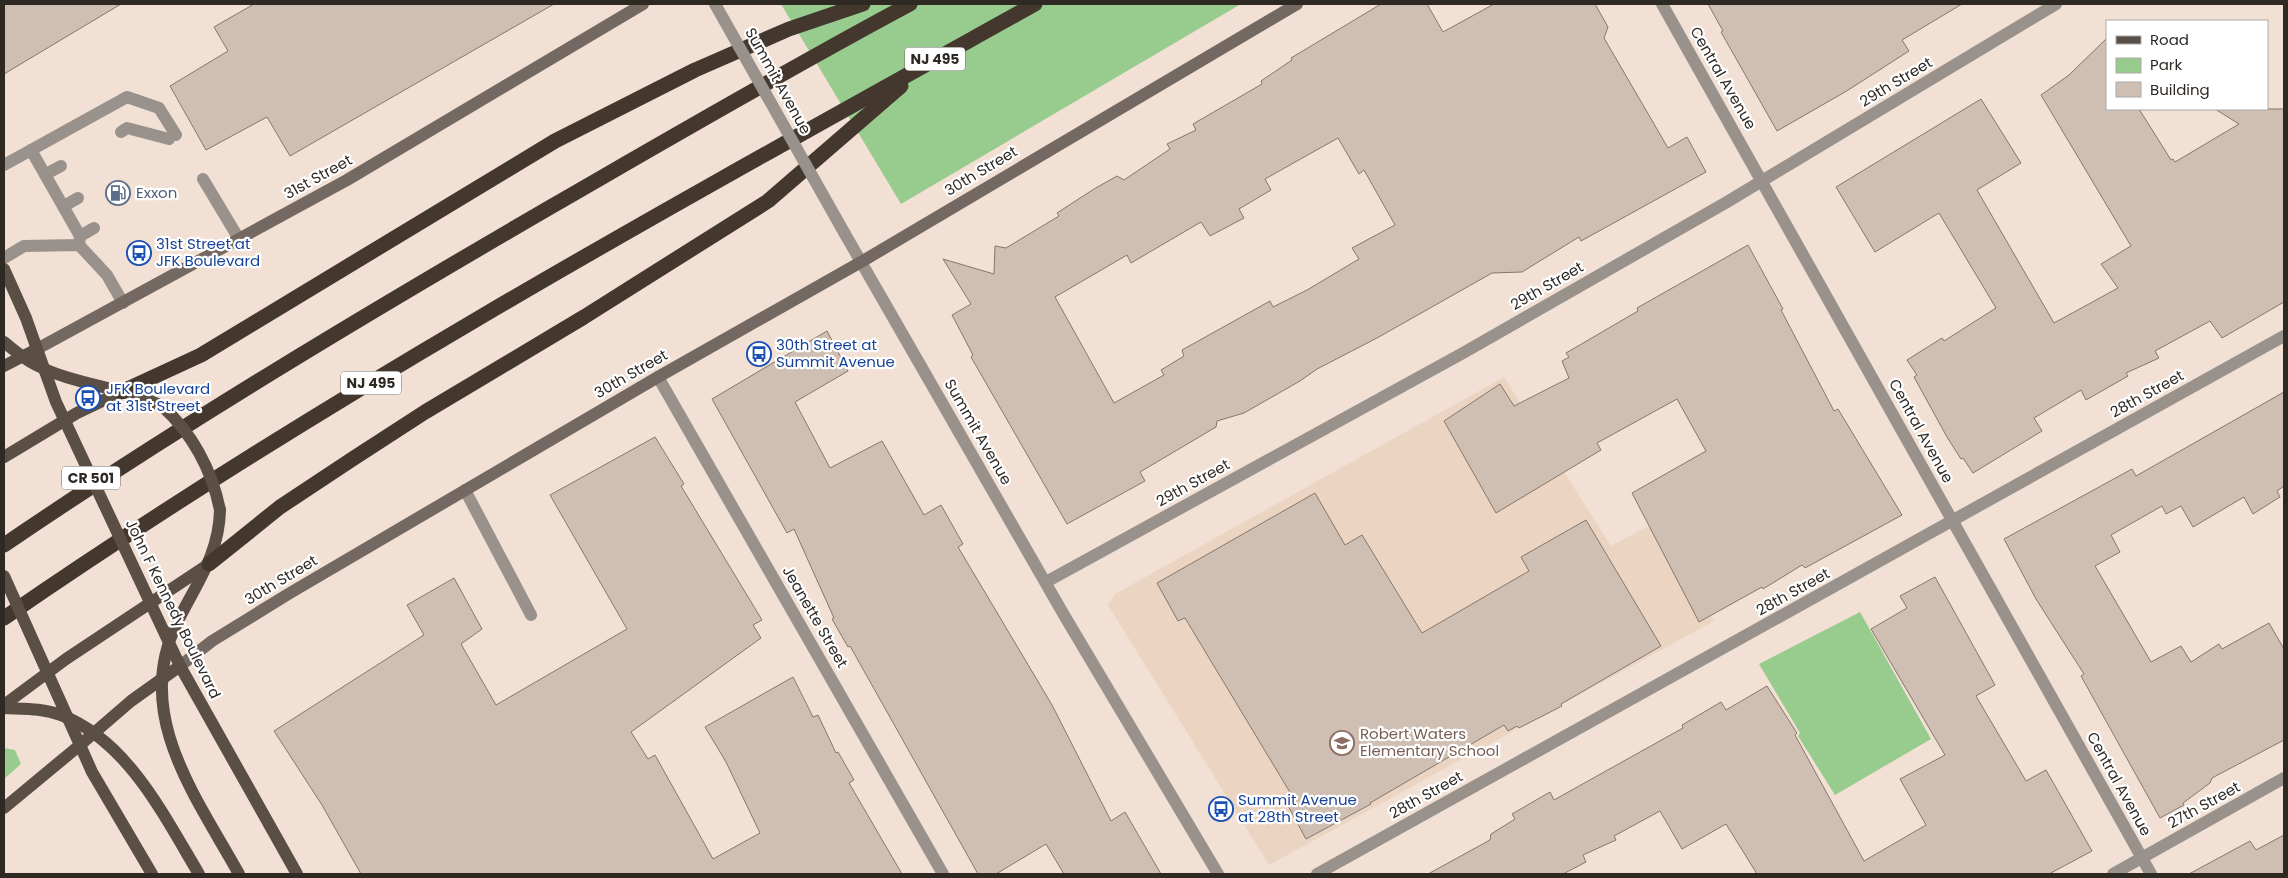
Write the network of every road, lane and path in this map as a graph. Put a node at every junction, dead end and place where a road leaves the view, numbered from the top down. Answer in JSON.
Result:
{"nodes":[{"id":1,"x":642,"y":4,"type":"edge"},
{"id":2,"x":715,"y":4,"type":"edge"},
{"id":3,"x":863,"y":4,"type":"edge"},
{"id":4,"x":910,"y":4,"type":"edge"},
{"id":5,"x":1035,"y":4,"type":"edge"},
{"id":6,"x":1297,"y":4,"type":"edge"},
{"id":7,"x":1662,"y":4,"type":"edge"},
{"id":8,"x":2056,"y":4,"type":"edge"},
{"id":9,"x":926,"y":65,"type":"junction"},
{"id":10,"x":121,"y":132,"type":"dead end"},
{"id":11,"x":31,"y":150,"type":"junction"},
{"id":12,"x":4,"y":165,"type":"edge"},
{"id":13,"x":61,"y":166,"type":"dead end"},
{"id":14,"x":46,"y":174,"type":"junction"},
{"id":15,"x":203,"y":179,"type":"dead end"},
{"id":16,"x":1762,"y":181,"type":"junction"},
{"id":17,"x":78,"y":198,"type":"dead end"},
{"id":18,"x":64,"y":206,"type":"junction"},
{"id":19,"x":94,"y":228,"type":"dead end"},
{"id":20,"x":80,"y":240,"type":"junction"},
{"id":21,"x":240,"y":240,"type":"junction"},
{"id":22,"x":4,"y":258,"type":"edge"},
{"id":23,"x":861,"y":262,"type":"junction"},
{"id":24,"x":4,"y":269,"type":"edge"},
{"id":25,"x":122,"y":303,"type":"junction"},
{"id":26,"x":2284,"y":336,"type":"edge"},
{"id":27,"x":4,"y":342,"type":"edge"},
{"id":28,"x":37,"y":349,"type":"junction"},
{"id":29,"x":4,"y":366,"type":"edge"},
{"id":30,"x":658,"y":377,"type":"junction"},
{"id":31,"x":121,"y":392,"type":"junction"},
{"id":32,"x":4,"y":457,"type":"edge"},
{"id":33,"x":465,"y":490,"type":"junction"},
{"id":34,"x":1953,"y":522,"type":"junction"},
{"id":35,"x":4,"y":545,"type":"edge"},
{"id":36,"x":209,"y":564,"type":"junction"},
{"id":37,"x":4,"y":576,"type":"edge"},
{"id":38,"x":1046,"y":582,"type":"junction"},
{"id":39,"x":531,"y":615,"type":"dead end"},
{"id":40,"x":4,"y":618,"type":"edge"},
{"id":41,"x":180,"y":666,"type":"junction"},
{"id":42,"x":4,"y":706,"type":"edge"},
{"id":43,"x":80,"y":745,"type":"junction"},
{"id":44,"x":2284,"y":778,"type":"edge"},
{"id":45,"x":4,"y":808,"type":"edge"},
{"id":46,"x":2142,"y":858,"type":"junction"},
{"id":47,"x":152,"y":874,"type":"edge"},
{"id":48,"x":198,"y":874,"type":"edge"},
{"id":49,"x":239,"y":874,"type":"edge"},
{"id":50,"x":297,"y":874,"type":"edge"},
{"id":51,"x":943,"y":874,"type":"edge"},
{"id":52,"x":1218,"y":874,"type":"edge"},
{"id":53,"x":1317,"y":874,"type":"edge"},
{"id":54,"x":2113,"y":874,"type":"edge"},
{"id":55,"x":2151,"y":874,"type":"edge"}],
"edges":[{"from":1,"to":21,"type":"main road","name":"31st Street"},
{"from":2,"to":23,"type":"street","name":"Summit Avenue","bridge":true},
{"from":3,"to":31,"type":"highway"},
{"from":4,"to":35,"type":"highway"},
{"from":5,"to":9,"type":"highway","number":"NJ 495"},
{"from":6,"to":23,"type":"main road","name":"30th Street"},
{"from":7,"to":16,"type":"street","name":"Central Avenue"},
{"from":8,"to":16,"type":"street","name":"29th Street"},
{"from":9,"to":36,"type":"highway"},
{"from":9,"to":40,"type":"highway","number":"NJ 495"},
{"from":10,"to":11,"type":"street"},
{"from":11,"to":12,"type":"street"},
{"from":11,"to":14,"type":"street"},
{"from":13,"to":14,"type":"street"},
{"from":14,"to":18,"type":"street"},
{"from":15,"to":21,"type":"street"},
{"from":16,"to":34,"type":"street","name":"Central Avenue"},
{"from":16,"to":38,"type":"street","name":"29th Street"},
{"from":17,"to":18,"type":"street"},
{"from":18,"to":20,"type":"street"},
{"from":19,"to":20,"type":"street"},
{"from":20,"to":22,"type":"street"},
{"from":20,"to":25,"type":"street"},
{"from":21,"to":25,"type":"main road","name":"31st Street"},
{"from":23,"to":30,"type":"main road","name":"30th Street"},
{"from":23,"to":38,"type":"street","name":"Summit Avenue"},
{"from":24,"to":28,"type":"main road","number":"CR 501"},
{"from":25,"to":28,"type":"main road","name":"31st Street"},
{"from":26,"to":34,"type":"street","name":"28th Street"},
{"from":27,"to":31,"type":"main road"},
{"from":28,"to":29,"type":"main road","name":"31st Street","bridge":true},
{"from":28,"to":41,"type":"main road","name":"John F Kennedy Boulevard","number":"CR 501","bridge":true},
{"from":30,"to":33,"type":"main road","name":"30th Street"},
{"from":30,"to":51,"type":"street","name":"Jeanette Street"},
{"from":31,"to":32,"type":"main road"},
{"from":31,"to":36,"type":"main road","bridge":true},
{"from":33,"to":39,"type":"street"},
{"from":33,"to":41,"type":"main road","name":"30th Street"},
{"from":34,"to":46,"type":"street","name":"Central Avenue"},
{"from":34,"to":53,"type":"street","name":"28th Street"},
{"from":36,"to":42,"type":"main road"},
{"from":36,"to":49,"type":"main road"},
{"from":37,"to":43,"type":"main road","bridge":true},
{"from":38,"to":52,"type":"street","name":"Summit Avenue"},
{"from":41,"to":43,"type":"main road","name":"30th Street","bridge":true},
{"from":41,"to":50,"type":"main road","name":"John F Kennedy Boulevard","number":"CR 501"},
{"from":42,"to":48,"type":"main road"},
{"from":43,"to":45,"type":"main road","name":"30th Street"},
{"from":43,"to":47,"type":"main road"},
{"from":44,"to":46,"type":"street","name":"27th Street"},
{"from":46,"to":54,"type":"street","name":"27th Street"},
{"from":46,"to":55,"type":"street","name":"Central Avenue"}]}
